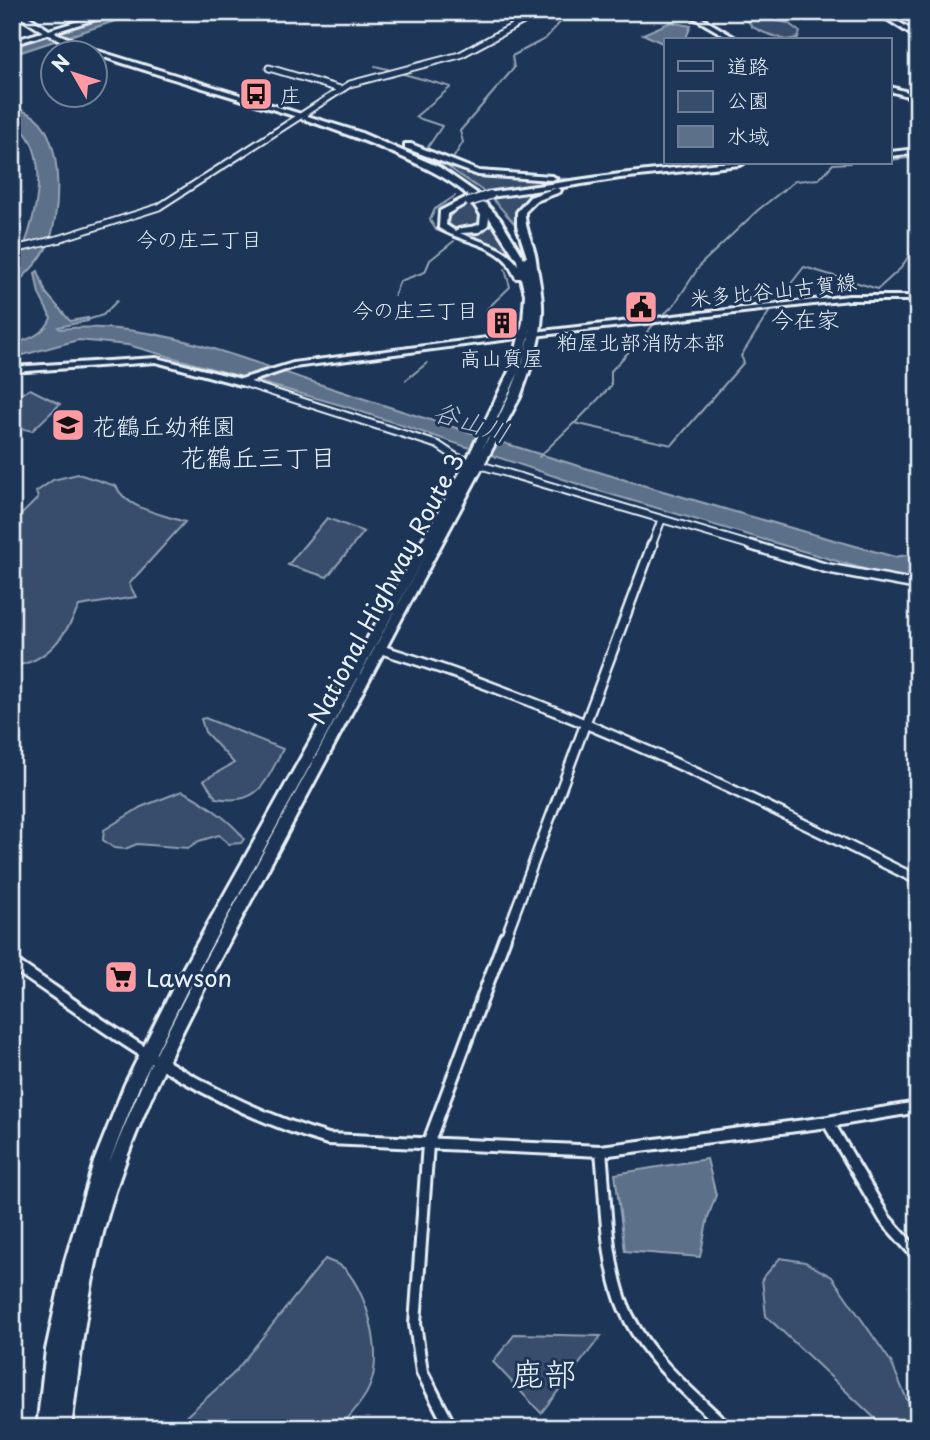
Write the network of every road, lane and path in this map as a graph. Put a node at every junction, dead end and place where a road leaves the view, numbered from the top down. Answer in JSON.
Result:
{"nodes":[{"id":1,"x":18,"y":12,"type":"edge"},
{"id":2,"x":26,"y":12,"type":"edge"},
{"id":3,"x":116,"y":12,"type":"edge"},
{"id":4,"x":540,"y":12,"type":"edge"},
{"id":5,"x":681,"y":12,"type":"edge"},
{"id":6,"x":687,"y":12,"type":"edge"},
{"id":7,"x":879,"y":12,"type":"edge"},
{"id":8,"x":52,"y":31,"type":"junction"},
{"id":9,"x":918,"y":37,"type":"edge"},
{"id":10,"x":726,"y":38,"type":"edge"},
{"id":11,"x":732,"y":38,"type":"edge"},
{"id":12,"x":12,"y":43,"type":"edge"},
{"id":13,"x":269,"y":68,"type":"dead end"},
{"id":14,"x":340,"y":89,"type":"junction"},
{"id":15,"x":892,"y":89,"type":"edge"},
{"id":16,"x":917,"y":95,"type":"edge"},
{"id":17,"x":302,"y":114,"type":"junction"},
{"id":18,"x":388,"y":141,"type":"junction"},
{"id":19,"x":918,"y":150,"type":"edge"},
{"id":20,"x":892,"y":153,"type":"edge"},
{"id":21,"x":719,"y":164,"type":"edge"},
{"id":22,"x":731,"y":164,"type":"edge"},
{"id":23,"x":600,"y":178,"type":"junction"},
{"id":24,"x":453,"y":180,"type":"junction"},
{"id":25,"x":469,"y":201,"type":"junction"},
{"id":26,"x":16,"y":249,"type":"edge"},
{"id":27,"x":532,"y":267,"type":"junction"},
{"id":28,"x":529,"y":294,"type":"junction"},
{"id":29,"x":918,"y":298,"type":"edge"},
{"id":30,"x":525,"y":335,"type":"junction"},
{"id":31,"x":537,"y":335,"type":"junction"},
{"id":32,"x":12,"y":370,"type":"edge"},
{"id":33,"x":245,"y":380,"type":"junction"},
{"id":34,"x":491,"y":432,"type":"junction"},
{"id":35,"x":477,"y":460,"type":"junction"},
{"id":36,"x":663,"y":519,"type":"junction"},
{"id":37,"x":918,"y":586,"type":"edge"},
{"id":38,"x":380,"y":649,"type":"junction"},
{"id":39,"x":587,"y":726,"type":"junction"},
{"id":40,"x":918,"y":880,"type":"edge"},
{"id":41,"x":12,"y":963,"type":"edge"},
{"id":42,"x":154,"y":1058,"type":"junction"},
{"id":43,"x":918,"y":1107,"type":"edge"},
{"id":44,"x":828,"y":1122,"type":"junction"},
{"id":45,"x":428,"y":1144,"type":"junction"},
{"id":46,"x":601,"y":1151,"type":"junction"},
{"id":47,"x":918,"y":1256,"type":"edge"},
{"id":48,"x":46,"y":1428,"type":"edge"},
{"id":49,"x":62,"y":1428,"type":"edge"},
{"id":50,"x":451,"y":1428,"type":"edge"},
{"id":51,"x":727,"y":1428,"type":"edge"}],
"edges":[{"from":1,"to":8,"type":"highway","name":"National Highway Route 3"},
{"from":2,"to":8,"type":"highway","name":"National Highway Route 3"},
{"from":3,"to":8,"type":"main road"},
{"from":4,"to":14,"type":"street"},
{"from":5,"to":10,"type":"main road"},
{"from":6,"to":11,"type":"main road"},
{"from":7,"to":9,"type":"main road"},
{"from":8,"to":12,"type":"main road"},
{"from":8,"to":17,"type":"highway","name":"National Highway Route 3"},
{"from":13,"to":14,"type":"street"},
{"from":14,"to":17,"type":"street"},
{"from":15,"to":16,"type":"main road"},
{"from":17,"to":18,"type":"highway","name":"National Highway Route 3"},
{"from":17,"to":24,"type":"highway","name":"National Highway Route 3"},
{"from":17,"to":26,"type":"street"},
{"from":18,"to":23,"type":"highway"},
{"from":18,"to":27,"type":"highway","name":"National Highway Route 3"},
{"from":19,"to":20,"type":"highway"},
{"from":21,"to":23,"type":"highway"},
{"from":22,"to":23,"type":"highway"},
{"from":23,"to":25,"type":"highway","bridge":true},
{"from":23,"to":27,"type":"highway"},
{"from":24,"to":25,"type":"highway","name":"National Highway Route 3"},
{"from":24,"to":28,"type":"highway","name":"National Highway Route 3"},
{"from":25,"to":28,"type":"highway"},
{"from":27,"to":31,"type":"highway","name":"National Highway Route 3"},
{"from":28,"to":30,"type":"highway","name":"National Highway Route 3"},
{"from":29,"to":31,"type":"main road","name":"米多比谷山古賀線"},
{"from":30,"to":31,"type":"main road","name":"米多比谷山古賀線"},
{"from":30,"to":33,"type":"main road","name":"米多比谷山古賀線"},
{"from":30,"to":34,"type":"highway","name":"National Highway Route 3"},
{"from":31,"to":34,"type":"highway","name":"National Highway Route 3"},
{"from":32,"to":33,"type":"main road"},
{"from":33,"to":35,"type":"street"},
{"from":34,"to":35,"type":"highway","name":"National Highway Route 3"},
{"from":35,"to":36,"type":"street"},
{"from":35,"to":38,"type":"highway","name":"National Highway Route 3"},
{"from":35,"to":42,"type":"highway","name":"National Highway Route 3"},
{"from":36,"to":37,"type":"street"},
{"from":36,"to":39,"type":"street"},
{"from":38,"to":39,"type":"street"},
{"from":38,"to":42,"type":"highway","name":"National Highway Route 3"},
{"from":39,"to":40,"type":"street"},
{"from":39,"to":45,"type":"street"},
{"from":41,"to":42,"type":"street"},
{"from":42,"to":45,"type":"street"},
{"from":42,"to":48,"type":"highway","name":"National Highway Route 3"},
{"from":42,"to":49,"type":"highway","name":"National Highway Route 3"},
{"from":43,"to":44,"type":"street"},
{"from":44,"to":46,"type":"street"},
{"from":44,"to":47,"type":"street"},
{"from":45,"to":46,"type":"street"},
{"from":45,"to":50,"type":"street"},
{"from":46,"to":51,"type":"street"}]}
